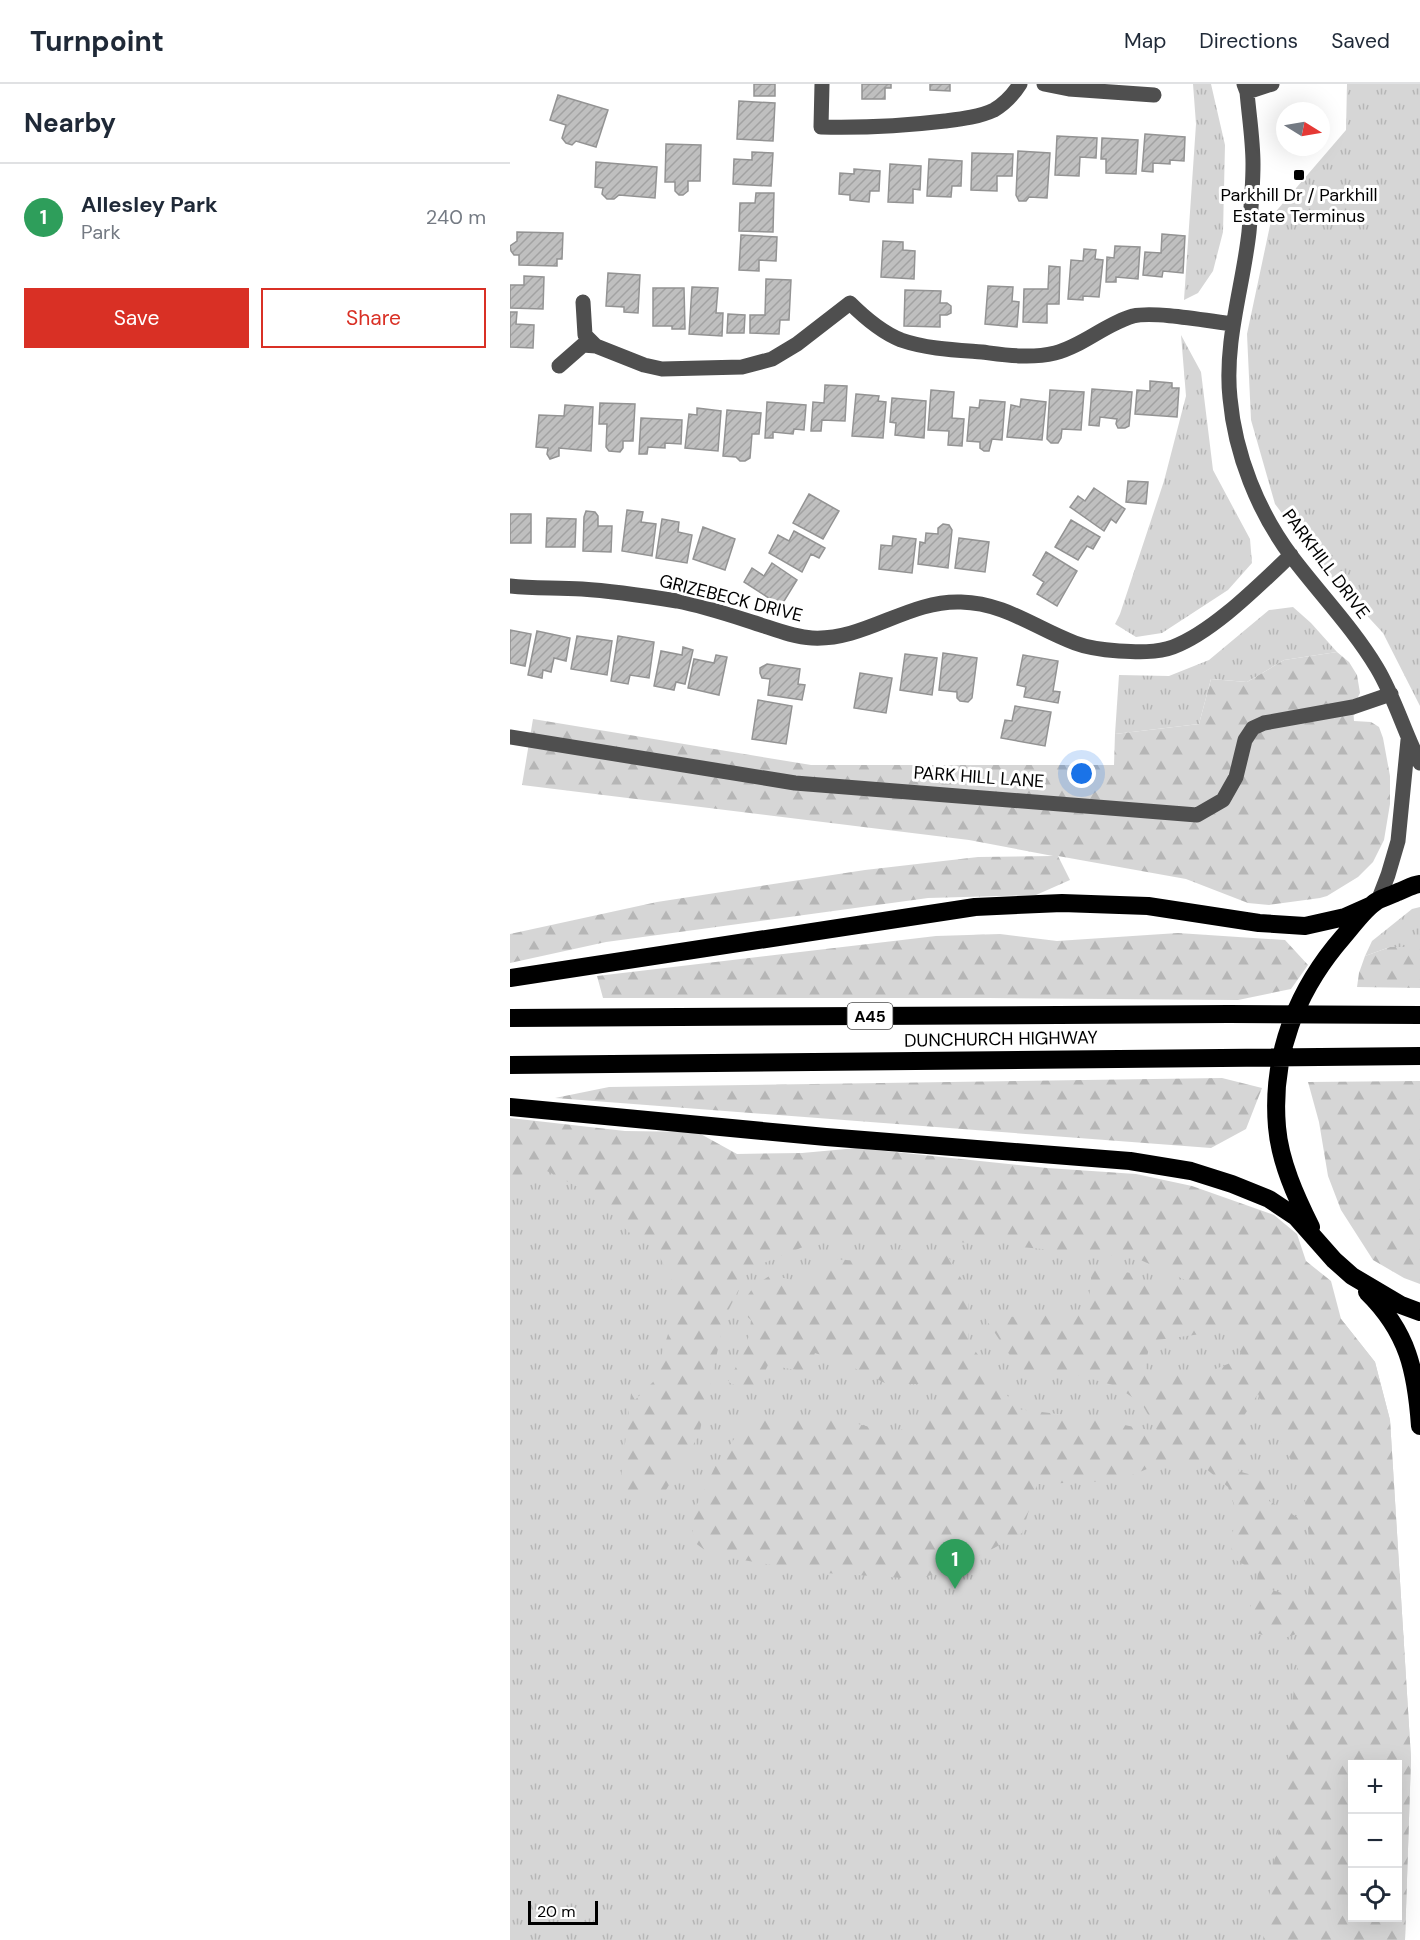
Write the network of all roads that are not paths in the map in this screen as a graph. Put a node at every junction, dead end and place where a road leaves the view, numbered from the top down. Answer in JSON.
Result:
{"nodes":[{"id":1,"x":822,"y":84,"type":"edge"},
{"id":2,"x":1020,"y":84,"type":"edge"},
{"id":3,"x":1044,"y":84,"type":"edge"},
{"id":4,"x":1272,"y":84,"type":"edge"},
{"id":5,"x":1098,"y":87,"type":"edge"},
{"id":6,"x":1245,"y":88,"type":"edge"},
{"id":7,"x":1154,"y":95,"type":"dead end"},
{"id":8,"x":583,"y":302,"type":"dead end"},
{"id":9,"x":1233,"y":324,"type":"junction"},
{"id":10,"x":596,"y":346,"type":"junction"},
{"id":11,"x":559,"y":366,"type":"dead end"},
{"id":12,"x":1291,"y":555,"type":"junction"},
{"id":13,"x":510,"y":586,"type":"edge"},
{"id":14,"x":1391,"y":694,"type":"junction"},
{"id":15,"x":510,"y":736,"type":"edge"},
{"id":16,"x":1408,"y":740,"type":"junction"},
{"id":17,"x":1420,"y":763,"type":"edge"},
{"id":18,"x":1420,"y":884,"type":"edge"},
{"id":19,"x":1375,"y":903,"type":"junction"},
{"id":20,"x":510,"y":978,"type":"edge"},
{"id":21,"x":1420,"y":1015,"type":"edge"},
{"id":22,"x":510,"y":1018,"type":"edge"},
{"id":23,"x":1420,"y":1056,"type":"edge"},
{"id":24,"x":510,"y":1065,"type":"edge"},
{"id":25,"x":510,"y":1107,"type":"edge"},
{"id":26,"x":1317,"y":1241,"type":"junction"},
{"id":27,"x":1352,"y":1276,"type":"junction"},
{"id":28,"x":1420,"y":1312,"type":"edge"},
{"id":29,"x":1420,"y":1426,"type":"edge"}],
"edges":[{"from":1,"to":2,"type":"street"},
{"from":3,"to":5,"type":"street"},
{"from":4,"to":6,"type":"street"},
{"from":5,"to":7,"type":"street"},
{"from":6,"to":9,"type":"street","name":"PARKHILL DRIVE"},
{"from":8,"to":10,"type":"street"},
{"from":9,"to":10,"type":"street"},
{"from":9,"to":12,"type":"street","name":"PARKHILL DRIVE"},
{"from":10,"to":11,"type":"street"},
{"from":12,"to":13,"type":"street","name":"GRIZEBECK DRIVE"},
{"from":12,"to":14,"type":"street","name":"PARKHILL DRIVE"},
{"from":14,"to":15,"type":"street","name":"PARK HILL LANE"},
{"from":14,"to":16,"type":"street","name":"PARKHILL DRIVE"},
{"from":16,"to":17,"type":"street","name":"PARKHILL DRIVE"},
{"from":16,"to":19,"type":"street","name":"PARKHILL DRIVE"},
{"from":18,"to":19,"type":"highway"},
{"from":19,"to":20,"type":"highway"},
{"from":19,"to":26,"type":"highway"},
{"from":21,"to":22,"type":"highway","name":"DUNCHURCH HIGHWAY","number":"A45"},
{"from":23,"to":24,"type":"highway","name":"DUNCHURCH HIGHWAY"},
{"from":25,"to":26,"type":"highway"},
{"from":26,"to":27,"type":"highway"},
{"from":27,"to":28,"type":"highway"},
{"from":27,"to":29,"type":"highway"}]}
